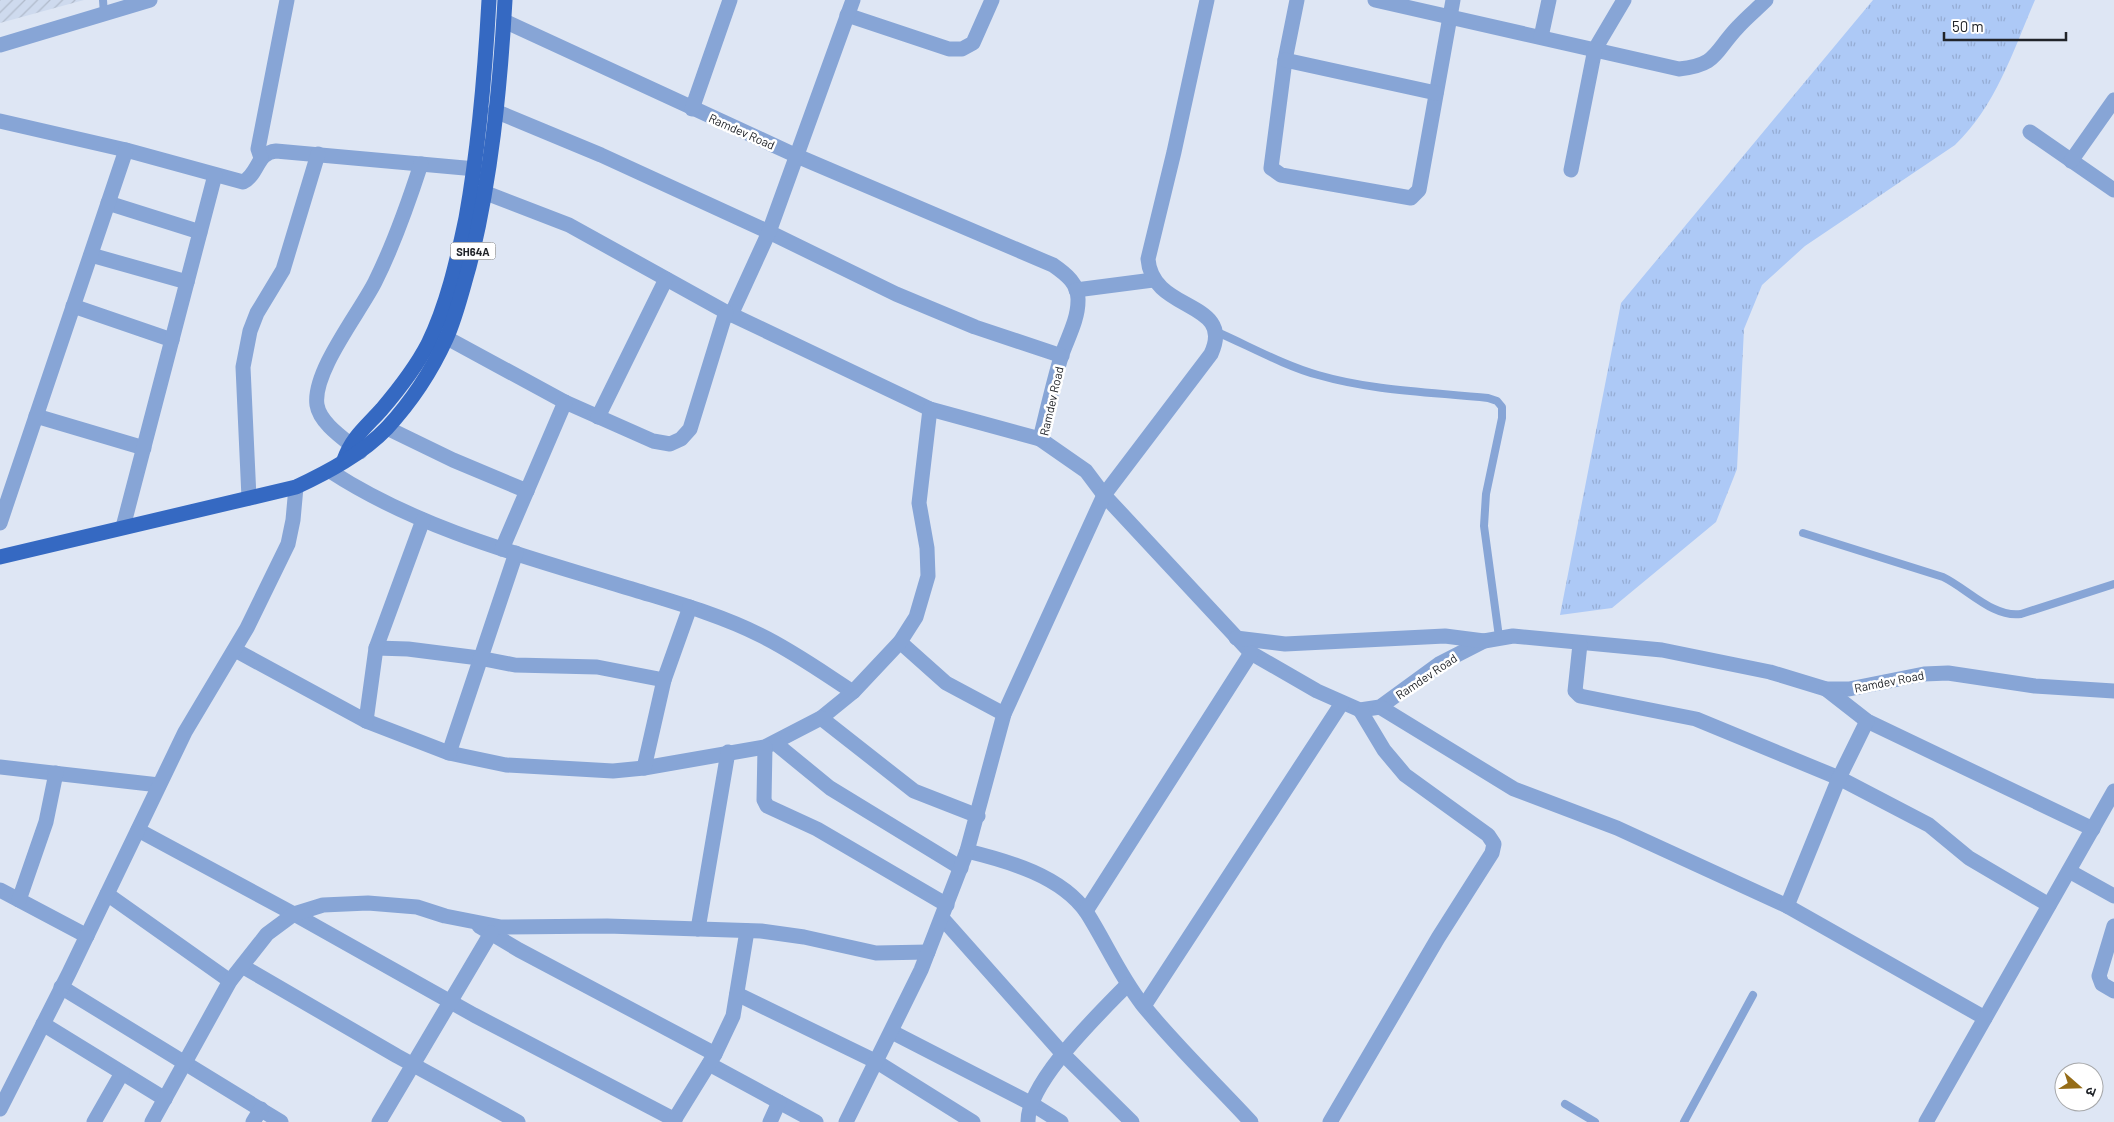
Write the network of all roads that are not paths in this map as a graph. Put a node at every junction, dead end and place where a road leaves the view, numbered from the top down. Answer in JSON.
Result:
{"nodes":[{"id":1,"x":150,"y":0,"type":"edge"},
{"id":2,"x":287,"y":0,"type":"edge"},
{"id":3,"x":489,"y":0,"type":"edge"},
{"id":4,"x":505,"y":0,"type":"edge"},
{"id":5,"x":853,"y":0,"type":"edge"},
{"id":6,"x":992,"y":0,"type":"edge"},
{"id":7,"x":1206,"y":0,"type":"edge"},
{"id":8,"x":1297,"y":0,"type":"edge"},
{"id":9,"x":1379,"y":0,"type":"edge"},
{"id":10,"x":1453,"y":0,"type":"edge"},
{"id":11,"x":1549,"y":0,"type":"edge"},
{"id":12,"x":1624,"y":0,"type":"edge"},
{"id":13,"x":1766,"y":0,"type":"edge"},
{"id":14,"x":727,"y":1,"type":"edge"},
{"id":15,"x":104,"y":7,"type":"edge"},
{"id":16,"x":847,"y":15,"type":"junction"},
{"id":17,"x":1450,"y":16,"type":"junction"},
{"id":18,"x":504,"y":21,"type":"junction"},
{"id":19,"x":1541,"y":37,"type":"junction"},
{"id":20,"x":0,"y":45,"type":"edge"},
{"id":21,"x":1595,"y":49,"type":"junction"},
{"id":22,"x":1285,"y":60,"type":"junction"},
{"id":23,"x":1436,"y":93,"type":"junction"},
{"id":24,"x":2114,"y":100,"type":"edge"},
{"id":25,"x":692,"y":109,"type":"junction"},
{"id":26,"x":495,"y":111,"type":"junction"},
{"id":27,"x":0,"y":121,"type":"edge"},
{"id":28,"x":2030,"y":132,"type":"dead end"},
{"id":29,"x":126,"y":150,"type":"junction"},
{"id":30,"x":318,"y":154,"type":"junction"},
{"id":31,"x":797,"y":156,"type":"junction"},
{"id":32,"x":261,"y":158,"type":"junction"},
{"id":33,"x":2071,"y":160,"type":"junction"},
{"id":34,"x":421,"y":164,"type":"junction"},
{"id":35,"x":482,"y":170,"type":"junction"},
{"id":36,"x":1571,"y":170,"type":"dead end"},
{"id":37,"x":215,"y":175,"type":"junction"},
{"id":38,"x":2114,"y":190,"type":"edge"},
{"id":39,"x":486,"y":193,"type":"junction"},
{"id":40,"x":108,"y":203,"type":"junction"},
{"id":41,"x":200,"y":232,"type":"junction"},
{"id":42,"x":769,"y":232,"type":"junction"},
{"id":43,"x":91,"y":255,"type":"junction"},
{"id":44,"x":666,"y":279,"type":"junction"},
{"id":45,"x":1153,"y":280,"type":"junction"},
{"id":46,"x":187,"y":282,"type":"junction"},
{"id":47,"x":1076,"y":290,"type":"junction"},
{"id":48,"x":73,"y":306,"type":"junction"},
{"id":49,"x":729,"y":314,"type":"junction"},
{"id":50,"x":1217,"y":332,"type":"junction"},
{"id":51,"x":447,"y":338,"type":"junction"},
{"id":52,"x":172,"y":340,"type":"junction"},
{"id":53,"x":1062,"y":356,"type":"junction"},
{"id":54,"x":565,"y":402,"type":"junction"},
{"id":55,"x":930,"y":409,"type":"junction"},
{"id":56,"x":36,"y":416,"type":"junction"},
{"id":57,"x":598,"y":417,"type":"junction"},
{"id":58,"x":387,"y":428,"type":"junction"},
{"id":59,"x":1040,"y":439,"type":"junction"},
{"id":60,"x":355,"y":447,"type":"junction"},
{"id":61,"x":144,"y":448,"type":"junction"},
{"id":62,"x":330,"y":471,"type":"junction"},
{"id":63,"x":296,"y":487,"type":"junction"},
{"id":64,"x":527,"y":491,"type":"junction"},
{"id":65,"x":1104,"y":495,"type":"junction"},
{"id":66,"x":249,"y":498,"type":"junction"},
{"id":67,"x":423,"y":520,"type":"junction"},
{"id":68,"x":0,"y":523,"type":"edge"},
{"id":69,"x":123,"y":527,"type":"junction"},
{"id":70,"x":1803,"y":533,"type":"dead end"},
{"id":71,"x":509,"y":551,"type":"junction"},
{"id":72,"x":0,"y":557,"type":"edge"},
{"id":73,"x":2114,"y":584,"type":"edge"},
{"id":74,"x":690,"y":607,"type":"junction"},
{"id":75,"x":1236,"y":638,"type":"junction"},
{"id":76,"x":1491,"y":639,"type":"junction"},
{"id":77,"x":900,"y":642,"type":"junction"},
{"id":78,"x":1580,"y":644,"type":"junction"},
{"id":79,"x":376,"y":648,"type":"junction"},
{"id":80,"x":235,"y":650,"type":"junction"},
{"id":81,"x":1251,"y":652,"type":"junction"},
{"id":82,"x":479,"y":658,"type":"junction"},
{"id":83,"x":664,"y":680,"type":"junction"},
{"id":84,"x":1826,"y":689,"type":"junction"},
{"id":85,"x":2114,"y":691,"type":"edge"},
{"id":86,"x":853,"y":692,"type":"junction"},
{"id":87,"x":1342,"y":704,"type":"junction"},
{"id":88,"x":1380,"y":707,"type":"junction"},
{"id":89,"x":1360,"y":710,"type":"junction"},
{"id":90,"x":1004,"y":714,"type":"junction"},
{"id":91,"x":821,"y":718,"type":"junction"},
{"id":92,"x":366,"y":721,"type":"junction"},
{"id":93,"x":1867,"y":721,"type":"junction"},
{"id":94,"x":770,"y":745,"type":"junction"},
{"id":95,"x":449,"y":752,"type":"junction"},
{"id":96,"x":728,"y":752,"type":"junction"},
{"id":97,"x":0,"y":767,"type":"edge"},
{"id":98,"x":644,"y":768,"type":"junction"},
{"id":99,"x":56,"y":773,"type":"junction"},
{"id":100,"x":1839,"y":778,"type":"junction"},
{"id":101,"x":159,"y":785,"type":"junction"},
{"id":102,"x":2114,"y":791,"type":"edge"},
{"id":103,"x":978,"y":816,"type":"junction"},
{"id":104,"x":2093,"y":829,"type":"junction"},
{"id":105,"x":138,"y":830,"type":"junction"},
{"id":106,"x":967,"y":851,"type":"junction"},
{"id":107,"x":961,"y":868,"type":"junction"},
{"id":108,"x":2069,"y":871,"type":"junction"},
{"id":109,"x":0,"y":890,"type":"edge"},
{"id":110,"x":107,"y":894,"type":"junction"},
{"id":111,"x":2114,"y":896,"type":"edge"},
{"id":112,"x":19,"y":900,"type":"junction"},
{"id":113,"x":2049,"y":905,"type":"junction"},
{"id":114,"x":1787,"y":906,"type":"junction"},
{"id":115,"x":944,"y":911,"type":"junction"},
{"id":116,"x":1086,"y":911,"type":"junction"},
{"id":117,"x":294,"y":914,"type":"junction"},
{"id":118,"x":472,"y":922,"type":"junction"},
{"id":119,"x":2114,"y":926,"type":"edge"},
{"id":120,"x":698,"y":929,"type":"junction"},
{"id":121,"x":747,"y":931,"type":"junction"},
{"id":122,"x":491,"y":933,"type":"junction"},
{"id":123,"x":86,"y":936,"type":"junction"},
{"id":124,"x":928,"y":952,"type":"junction"},
{"id":125,"x":242,"y":966,"type":"junction"},
{"id":126,"x":230,"y":981,"type":"junction"},
{"id":127,"x":1127,"y":985,"type":"junction"},
{"id":128,"x":62,"y":987,"type":"junction"},
{"id":129,"x":2114,"y":991,"type":"edge"},
{"id":130,"x":737,"y":994,"type":"junction"},
{"id":131,"x":1754,"y":995,"type":"dead end"},
{"id":132,"x":452,"y":1003,"type":"junction"},
{"id":133,"x":1144,"y":1006,"type":"junction"},
{"id":134,"x":1985,"y":1018,"type":"junction"},
{"id":135,"x":43,"y":1024,"type":"junction"},
{"id":136,"x":892,"y":1032,"type":"junction"},
{"id":137,"x":1062,"y":1053,"type":"junction"},
{"id":138,"x":712,"y":1059,"type":"junction"},
{"id":139,"x":186,"y":1062,"type":"junction"},
{"id":140,"x":877,"y":1062,"type":"junction"},
{"id":141,"x":413,"y":1065,"type":"junction"},
{"id":142,"x":122,"y":1073,"type":"junction"},
{"id":143,"x":5,"y":1089,"type":"edge"},
{"id":144,"x":165,"y":1099,"type":"junction"},
{"id":145,"x":779,"y":1102,"type":"junction"},
{"id":146,"x":1032,"y":1104,"type":"junction"},
{"id":147,"x":1565,"y":1104,"type":"dead end"},
{"id":148,"x":0,"y":1109,"type":"edge"},
{"id":149,"x":257,"y":1116,"type":"edge"},
{"id":150,"x":674,"y":1121,"type":"edge"},
{"id":151,"x":94,"y":1122,"type":"edge"},
{"id":152,"x":152,"y":1122,"type":"edge"},
{"id":153,"x":281,"y":1122,"type":"edge"},
{"id":154,"x":379,"y":1122,"type":"edge"},
{"id":155,"x":518,"y":1122,"type":"edge"},
{"id":156,"x":770,"y":1122,"type":"edge"},
{"id":157,"x":816,"y":1122,"type":"edge"},
{"id":158,"x":846,"y":1122,"type":"edge"},
{"id":159,"x":973,"y":1122,"type":"edge"},
{"id":160,"x":1028,"y":1122,"type":"edge"},
{"id":161,"x":1061,"y":1122,"type":"edge"},
{"id":162,"x":1132,"y":1122,"type":"edge"},
{"id":163,"x":1251,"y":1122,"type":"edge"},
{"id":164,"x":1330,"y":1122,"type":"edge"},
{"id":165,"x":1595,"y":1122,"type":"edge"},
{"id":166,"x":1684,"y":1122,"type":"edge"},
{"id":167,"x":1926,"y":1122,"type":"edge"}],
"edges":[{"from":1,"to":15,"type":"street"},
{"from":2,"to":32,"type":"street"},
{"from":3,"to":35,"type":"main road","number":"SH64A"},
{"from":4,"to":18,"type":"main road","number":"SH64A"},
{"from":5,"to":16,"type":"street"},
{"from":6,"to":16,"type":"street"},
{"from":7,"to":45,"type":"street"},
{"from":8,"to":22,"type":"street"},
{"from":9,"to":17,"type":"street"},
{"from":10,"to":17,"type":"street"},
{"from":11,"to":19,"type":"street"},
{"from":12,"to":21,"type":"street"},
{"from":13,"to":21,"type":"street"},
{"from":14,"to":25,"type":"street"},
{"from":15,"to":20,"type":"street"},
{"from":16,"to":31,"type":"street"},
{"from":17,"to":19,"type":"street"},
{"from":17,"to":23,"type":"street"},
{"from":18,"to":25,"type":"street","name":"Ramdev Road"},
{"from":18,"to":26,"type":"main road","number":"SH64A"},
{"from":19,"to":21,"type":"street"},
{"from":21,"to":36,"type":"street"},
{"from":22,"to":23,"type":"street"},
{"from":22,"to":23,"type":"street"},
{"from":24,"to":33,"type":"street"},
{"from":25,"to":31,"type":"street","name":"Ramdev Road"},
{"from":26,"to":35,"type":"main road","number":"SH64A"},
{"from":26,"to":42,"type":"street","name":"Ramdev Road"},
{"from":27,"to":29,"type":"street"},
{"from":28,"to":33,"type":"street"},
{"from":29,"to":37,"type":"street"},
{"from":29,"to":40,"type":"street"},
{"from":30,"to":32,"type":"street"},
{"from":30,"to":34,"type":"street"},
{"from":30,"to":66,"type":"street"},
{"from":31,"to":42,"type":"street"},
{"from":31,"to":47,"type":"street","name":"Ramdev Road"},
{"from":32,"to":37,"type":"street"},
{"from":33,"to":38,"type":"street"},
{"from":34,"to":35,"type":"street"},
{"from":34,"to":60,"type":"street"},
{"from":35,"to":39,"type":"main road","number":"SH64A"},
{"from":35,"to":60,"type":"main road","number":"SH64A"},
{"from":37,"to":41,"type":"street"},
{"from":39,"to":44,"type":"street"},
{"from":39,"to":51,"type":"main road","number":"SH64A"},
{"from":40,"to":41,"type":"street"},
{"from":40,"to":43,"type":"street"},
{"from":41,"to":46,"type":"street"},
{"from":42,"to":49,"type":"street"},
{"from":42,"to":53,"type":"street","name":"Ramdev Road"},
{"from":43,"to":46,"type":"street"},
{"from":43,"to":48,"type":"street"},
{"from":44,"to":49,"type":"street"},
{"from":44,"to":57,"type":"street"},
{"from":45,"to":47,"type":"street"},
{"from":45,"to":50,"type":"street"},
{"from":46,"to":52,"type":"street"},
{"from":47,"to":53,"type":"street","name":"Ramdev Road"},
{"from":48,"to":52,"type":"street"},
{"from":48,"to":56,"type":"street"},
{"from":49,"to":55,"type":"street"},
{"from":49,"to":57,"type":"street"},
{"from":50,"to":65,"type":"street"},
{"from":50,"to":76,"type":"lane"},
{"from":51,"to":54,"type":"street"},
{"from":51,"to":58,"type":"main road","number":"SH64A"},
{"from":52,"to":61,"type":"street"},
{"from":53,"to":59,"type":"street","name":"Ramdev Road"},
{"from":54,"to":57,"type":"street"},
{"from":54,"to":64,"type":"street"},
{"from":55,"to":59,"type":"street"},
{"from":55,"to":77,"type":"street"},
{"from":56,"to":61,"type":"street"},
{"from":56,"to":68,"type":"street"},
{"from":58,"to":60,"type":"main road","number":"SH64A"},
{"from":58,"to":64,"type":"street"},
{"from":59,"to":65,"type":"street","name":"Ramdev Road"},
{"from":60,"to":62,"type":"main road","number":"SH64A"},
{"from":61,"to":69,"type":"street"},
{"from":62,"to":63,"type":"main road","number":"SH64A"},
{"from":62,"to":67,"type":"street"},
{"from":63,"to":66,"type":"main road","number":"SH64A"},
{"from":63,"to":80,"type":"street"},
{"from":64,"to":71,"type":"street"},
{"from":65,"to":75,"type":"street","name":"Ramdev Road"},
{"from":65,"to":90,"type":"street"},
{"from":66,"to":69,"type":"main road","number":"SH64A"},
{"from":67,"to":71,"type":"street"},
{"from":67,"to":79,"type":"street"},
{"from":69,"to":72,"type":"main road","number":"SH64A"},
{"from":70,"to":73,"type":"lane"},
{"from":71,"to":74,"type":"street"},
{"from":71,"to":82,"type":"street"},
{"from":74,"to":83,"type":"street"},
{"from":74,"to":86,"type":"street"},
{"from":75,"to":76,"type":"street"},
{"from":75,"to":81,"type":"street","name":"Ramdev Road"},
{"from":76,"to":78,"type":"street","name":"Ramdev Road"},
{"from":76,"to":88,"type":"street","name":"Ramdev Road"},
{"from":77,"to":86,"type":"street"},
{"from":77,"to":90,"type":"street"},
{"from":78,"to":84,"type":"street","name":"Ramdev Road"},
{"from":78,"to":100,"type":"street"},
{"from":79,"to":82,"type":"street"},
{"from":79,"to":92,"type":"street"},
{"from":80,"to":92,"type":"street"},
{"from":80,"to":101,"type":"street"},
{"from":81,"to":87,"type":"street","name":"Ramdev Road"},
{"from":81,"to":116,"type":"street"},
{"from":82,"to":83,"type":"street"},
{"from":82,"to":95,"type":"street"},
{"from":83,"to":98,"type":"street"},
{"from":84,"to":85,"type":"street","name":"Ramdev Road"},
{"from":84,"to":93,"type":"street"},
{"from":86,"to":91,"type":"street"},
{"from":87,"to":89,"type":"street","name":"Ramdev Road"},
{"from":87,"to":133,"type":"street"},
{"from":88,"to":89,"type":"street","name":"Ramdev Road"},
{"from":88,"to":114,"type":"street"},
{"from":89,"to":164,"type":"street"},
{"from":90,"to":103,"type":"street"},
{"from":91,"to":94,"type":"street"},
{"from":91,"to":103,"type":"street"},
{"from":92,"to":95,"type":"street"},
{"from":93,"to":100,"type":"street"},
{"from":93,"to":104,"type":"street"},
{"from":94,"to":96,"type":"street"},
{"from":94,"to":107,"type":"street"},
{"from":94,"to":115,"type":"street"},
{"from":95,"to":98,"type":"street"},
{"from":96,"to":98,"type":"street"},
{"from":96,"to":120,"type":"street"},
{"from":97,"to":99,"type":"street"},
{"from":99,"to":101,"type":"street"},
{"from":99,"to":112,"type":"street"},
{"from":100,"to":113,"type":"street"},
{"from":100,"to":114,"type":"street"},
{"from":101,"to":105,"type":"street"},
{"from":102,"to":104,"type":"street"},
{"from":103,"to":106,"type":"street"},
{"from":104,"to":108,"type":"street"},
{"from":105,"to":110,"type":"street"},
{"from":105,"to":117,"type":"street"},
{"from":106,"to":107,"type":"street"},
{"from":106,"to":116,"type":"street"},
{"from":107,"to":115,"type":"street"},
{"from":108,"to":111,"type":"street"},
{"from":108,"to":113,"type":"street"},
{"from":109,"to":112,"type":"street"},
{"from":110,"to":123,"type":"street"},
{"from":110,"to":126,"type":"street"},
{"from":112,"to":123,"type":"street"},
{"from":113,"to":134,"type":"street"},
{"from":114,"to":134,"type":"street"},
{"from":115,"to":124,"type":"street"},
{"from":115,"to":137,"type":"street"},
{"from":116,"to":127,"type":"street"},
{"from":117,"to":118,"type":"street"},
{"from":117,"to":125,"type":"street"},
{"from":117,"to":132,"type":"street"},
{"from":118,"to":120,"type":"street"},
{"from":118,"to":122,"type":"street"},
{"from":119,"to":129,"type":"street"},
{"from":120,"to":121,"type":"street"},
{"from":121,"to":124,"type":"street"},
{"from":121,"to":130,"type":"street"},
{"from":122,"to":132,"type":"street"},
{"from":122,"to":138,"type":"street"},
{"from":123,"to":128,"type":"street"},
{"from":124,"to":136,"type":"street"},
{"from":125,"to":126,"type":"street"},
{"from":125,"to":141,"type":"street"},
{"from":126,"to":139,"type":"street"},
{"from":127,"to":133,"type":"street"},
{"from":127,"to":137,"type":"street"},
{"from":128,"to":135,"type":"street"},
{"from":128,"to":139,"type":"street"},
{"from":130,"to":138,"type":"street"},
{"from":130,"to":140,"type":"street"},
{"from":131,"to":166,"type":"lane"},
{"from":132,"to":141,"type":"street"},
{"from":132,"to":150,"type":"street"},
{"from":133,"to":163,"type":"street"},
{"from":134,"to":167,"type":"street"},
{"from":135,"to":142,"type":"street"},
{"from":135,"to":143,"type":"street"},
{"from":136,"to":140,"type":"street"},
{"from":136,"to":146,"type":"street"},
{"from":137,"to":146,"type":"street"},
{"from":137,"to":162,"type":"street"},
{"from":138,"to":145,"type":"street"},
{"from":138,"to":150,"type":"street"},
{"from":139,"to":144,"type":"street"},
{"from":139,"to":149,"type":"street"},
{"from":140,"to":158,"type":"street"},
{"from":140,"to":159,"type":"street"},
{"from":141,"to":154,"type":"street"},
{"from":141,"to":155,"type":"street"},
{"from":142,"to":144,"type":"street"},
{"from":142,"to":151,"type":"street"},
{"from":143,"to":148,"type":"street"},
{"from":144,"to":152,"type":"street"},
{"from":145,"to":156,"type":"street"},
{"from":145,"to":157,"type":"street"},
{"from":146,"to":160,"type":"street"},
{"from":146,"to":161,"type":"street"},
{"from":147,"to":165,"type":"lane"},
{"from":149,"to":153,"type":"street"}]}
